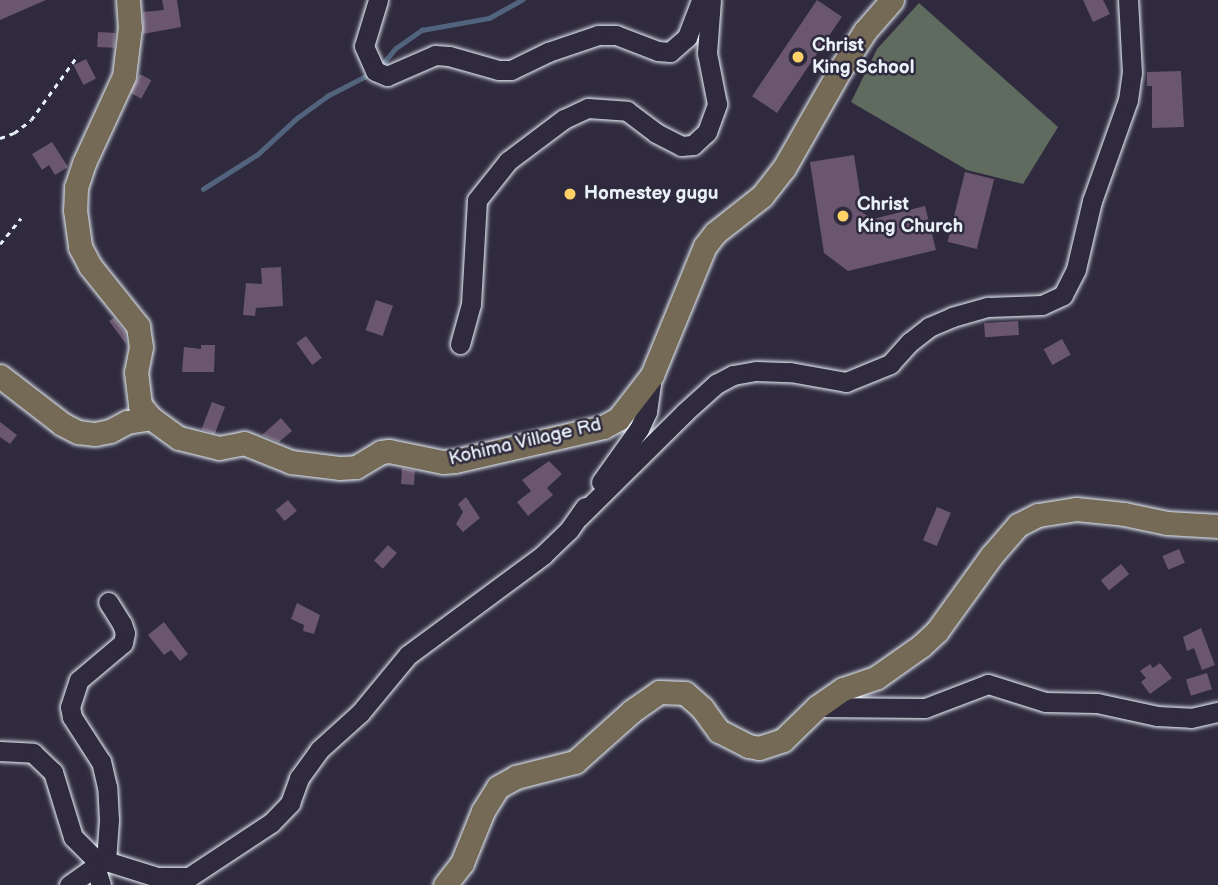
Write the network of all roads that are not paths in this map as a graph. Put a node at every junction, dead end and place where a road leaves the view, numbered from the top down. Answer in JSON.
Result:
{"nodes":[{"id":1,"x":128,"y":0,"type":"edge"},
{"id":2,"x":378,"y":0,"type":"edge"},
{"id":3,"x":701,"y":0,"type":"edge"},
{"id":4,"x":711,"y":0,"type":"edge"},
{"id":5,"x":892,"y":0,"type":"edge"},
{"id":6,"x":1128,"y":0,"type":"edge"},
{"id":7,"x":460,"y":344,"type":"dead end"},
{"id":8,"x":652,"y":375,"type":"junction"},
{"id":9,"x":0,"y":376,"type":"edge"},
{"id":10,"x":151,"y":418,"type":"junction"},
{"id":11,"x":579,"y":517,"type":"junction"},
{"id":12,"x":1218,"y":527,"type":"edge"},
{"id":13,"x":108,"y":602,"type":"dead end"},
{"id":14,"x":817,"y":707,"type":"junction"},
{"id":15,"x":1218,"y":712,"type":"edge"},
{"id":16,"x":0,"y":751,"type":"edge"},
{"id":17,"x":100,"y":869,"type":"edge"},
{"id":18,"x":69,"y":885,"type":"edge"},
{"id":19,"x":445,"y":885,"type":"edge"}],
"edges":[{"from":1,"to":10,"type":"main road","name":"Kohima Village Rd"},
{"from":2,"to":3,"type":"street"},
{"from":4,"to":7,"type":"street"},
{"from":5,"to":8,"type":"main road","name":"Kohima Village Rd"},
{"from":6,"to":11,"type":"street"},
{"from":8,"to":10,"type":"main road","name":"Kohima Village Rd"},
{"from":8,"to":11,"type":"street"},
{"from":9,"to":10,"type":"main road"},
{"from":11,"to":17,"type":"street"},
{"from":12,"to":14,"type":"main road"},
{"from":13,"to":17,"type":"street"},
{"from":14,"to":15,"type":"street"},
{"from":14,"to":19,"type":"main road"},
{"from":16,"to":17,"type":"street"},
{"from":17,"to":18,"type":"street"}]}
